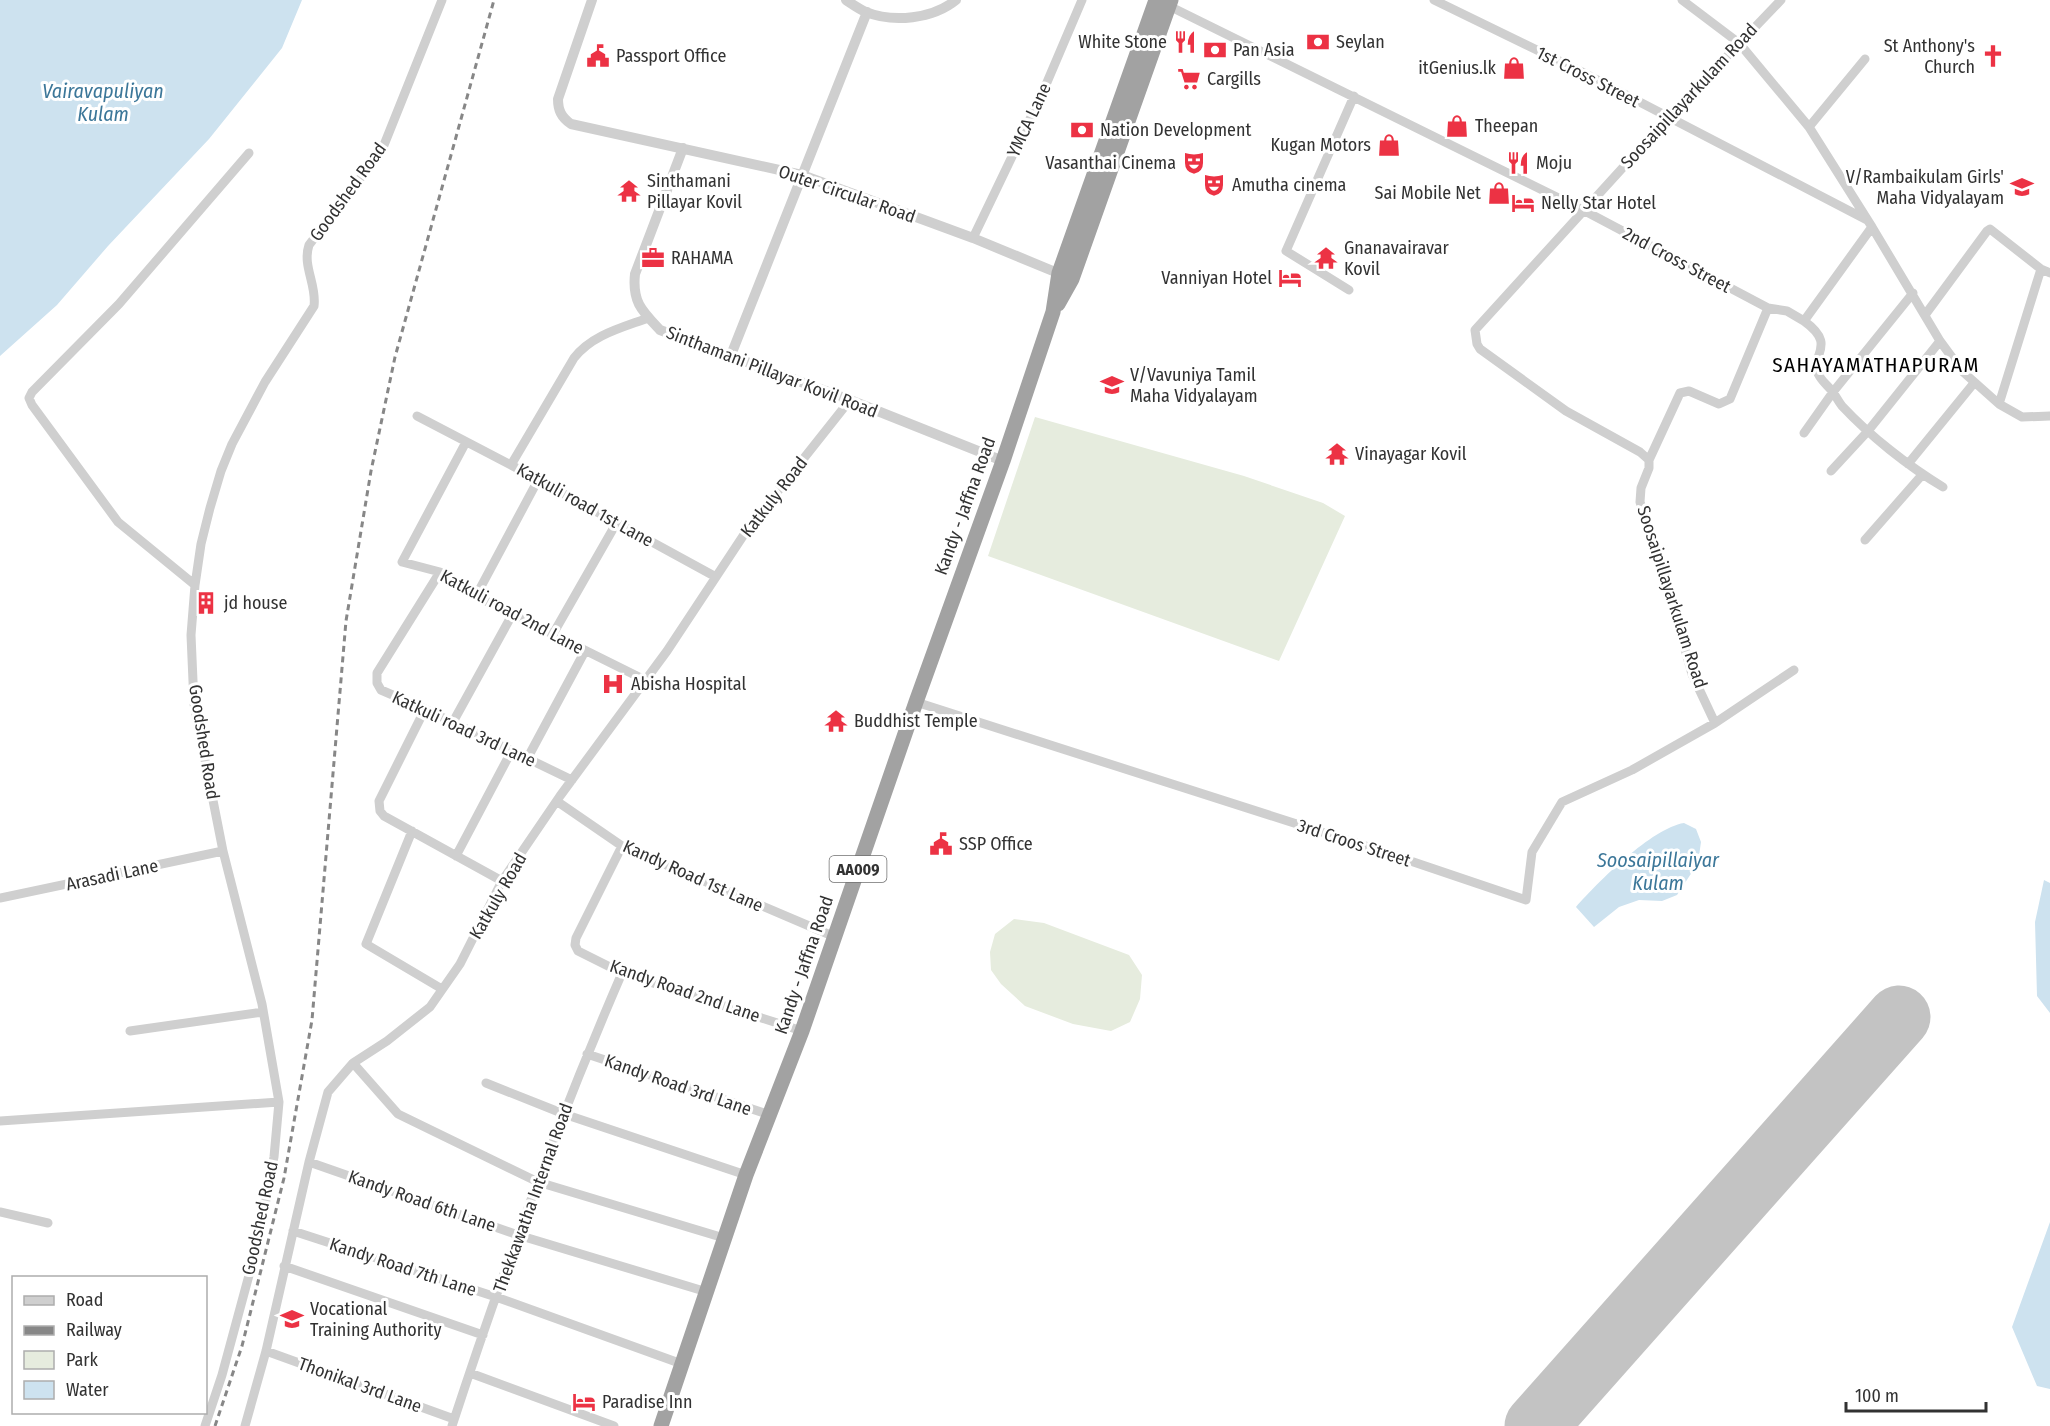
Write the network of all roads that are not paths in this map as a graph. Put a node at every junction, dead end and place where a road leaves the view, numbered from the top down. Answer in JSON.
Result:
{"nodes":[{"id":1,"x":442,"y":0,"type":"edge"},
{"id":2,"x":592,"y":0,"type":"edge"},
{"id":3,"x":846,"y":0,"type":"edge"},
{"id":4,"x":956,"y":0,"type":"edge"},
{"id":5,"x":1082,"y":0,"type":"edge"},
{"id":6,"x":1434,"y":0,"type":"edge"},
{"id":7,"x":1682,"y":0,"type":"edge"},
{"id":8,"x":1781,"y":0,"type":"edge"},
{"id":9,"x":1163,"y":2,"type":"edge"},
{"id":10,"x":867,"y":12,"type":"junction"},
{"id":11,"x":1739,"y":43,"type":"junction"},
{"id":12,"x":1865,"y":59,"type":"dead end"},
{"id":13,"x":1354,"y":96,"type":"junction"},
{"id":14,"x":1668,"y":118,"type":"junction"},
{"id":15,"x":1809,"y":127,"type":"junction"},
{"id":16,"x":683,"y":148,"type":"junction"},
{"id":17,"x":249,"y":153,"type":"dead end"},
{"id":18,"x":801,"y":176,"type":"junction"},
{"id":19,"x":1583,"y":210,"type":"junction"},
{"id":20,"x":1871,"y":224,"type":"junction"},
{"id":21,"x":974,"y":238,"type":"junction"},
{"id":22,"x":2046,"y":271,"type":"edge"},
{"id":23,"x":1066,"y":276,"type":"junction"},
{"id":24,"x":1349,"y":290,"type":"dead end"},
{"id":25,"x":1913,"y":293,"type":"junction"},
{"id":26,"x":1768,"y":308,"type":"junction"},
{"id":27,"x":1925,"y":315,"type":"junction"},
{"id":28,"x":648,"y":318,"type":"junction"},
{"id":29,"x":1804,"y":321,"type":"junction"},
{"id":30,"x":1940,"y":341,"type":"junction"},
{"id":31,"x":731,"y":355,"type":"junction"},
{"id":32,"x":1974,"y":382,"type":"junction"},
{"id":33,"x":1833,"y":392,"type":"junction"},
{"id":34,"x":850,"y":400,"type":"junction"},
{"id":35,"x":1999,"y":404,"type":"junction"},
{"id":36,"x":417,"y":416,"type":"dead end"},
{"id":37,"x":2050,"y":416,"type":"edge"},
{"id":38,"x":1868,"y":431,"type":"junction"},
{"id":39,"x":1804,"y":433,"type":"dead end"},
{"id":40,"x":466,"y":442,"type":"junction"},
{"id":41,"x":1649,"y":460,"type":"junction"},
{"id":42,"x":1003,"y":461,"type":"junction"},
{"id":43,"x":1908,"y":464,"type":"junction"},
{"id":44,"x":511,"y":465,"type":"junction"},
{"id":45,"x":1831,"y":471,"type":"dead end"},
{"id":46,"x":1922,"y":475,"type":"junction"},
{"id":47,"x":538,"y":480,"type":"junction"},
{"id":48,"x":1943,"y":488,"type":"dead end"},
{"id":49,"x":617,"y":522,"type":"junction"},
{"id":50,"x":1865,"y":540,"type":"dead end"},
{"id":51,"x":440,"y":572,"type":"junction"},
{"id":52,"x":716,"y":577,"type":"junction"},
{"id":53,"x":195,"y":585,"type":"junction"},
{"id":54,"x":476,"y":596,"type":"junction"},
{"id":55,"x":512,"y":615,"type":"junction"},
{"id":56,"x":553,"y":634,"type":"junction"},
{"id":57,"x":585,"y":651,"type":"junction"},
{"id":58,"x":1794,"y":670,"type":"dead end"},
{"id":59,"x":645,"y":680,"type":"junction"},
{"id":60,"x":916,"y":702,"type":"junction"},
{"id":61,"x":425,"y":709,"type":"junction"},
{"id":62,"x":453,"y":722,"type":"junction"},
{"id":63,"x":1715,"y":723,"type":"junction"},
{"id":64,"x":511,"y":752,"type":"junction"},
{"id":65,"x":527,"y":759,"type":"junction"},
{"id":66,"x":572,"y":780,"type":"junction"},
{"id":67,"x":558,"y":802,"type":"junction"},
{"id":68,"x":412,"y":831,"type":"junction"},
{"id":69,"x":622,"y":846,"type":"junction"},
{"id":70,"x":223,"y":851,"type":"junction"},
{"id":71,"x":456,"y":856,"type":"junction"},
{"id":72,"x":502,"y":881,"type":"junction"},
{"id":73,"x":0,"y":898,"type":"edge"},
{"id":74,"x":835,"y":937,"type":"junction"},
{"id":75,"x":622,"y":973,"type":"junction"},
{"id":76,"x":442,"y":989,"type":"junction"},
{"id":77,"x":263,"y":1012,"type":"junction"},
{"id":78,"x":130,"y":1031,"type":"dead end"},
{"id":79,"x":802,"y":1031,"type":"junction"},
{"id":80,"x":587,"y":1054,"type":"junction"},
{"id":81,"x":353,"y":1063,"type":"junction"},
{"id":82,"x":486,"y":1083,"type":"dead end"},
{"id":83,"x":279,"y":1102,"type":"junction"},
{"id":84,"x":564,"y":1113,"type":"junction"},
{"id":85,"x":770,"y":1115,"type":"junction"},
{"id":86,"x":0,"y":1121,"type":"edge"},
{"id":87,"x":309,"y":1162,"type":"junction"},
{"id":88,"x":746,"y":1175,"type":"junction"},
{"id":89,"x":538,"y":1182,"type":"junction"},
{"id":90,"x":0,"y":1212,"type":"edge"},
{"id":91,"x":48,"y":1222,"type":"dead end"},
{"id":92,"x":293,"y":1230,"type":"junction"},
{"id":93,"x":518,"y":1235,"type":"junction"},
{"id":94,"x":724,"y":1238,"type":"junction"},
{"id":95,"x":284,"y":1266,"type":"junction"},
{"id":96,"x":707,"y":1293,"type":"junction"},
{"id":97,"x":496,"y":1297,"type":"junction"},
{"id":98,"x":483,"y":1335,"type":"junction"},
{"id":99,"x":266,"y":1351,"type":"junction"},
{"id":100,"x":682,"y":1364,"type":"junction"},
{"id":101,"x":471,"y":1373,"type":"junction"},
{"id":102,"x":453,"y":1423,"type":"edge"},
{"id":103,"x":205,"y":1426,"type":"edge"},
{"id":104,"x":245,"y":1426,"type":"edge"},
{"id":105,"x":614,"y":1426,"type":"edge"},
{"id":106,"x":661,"y":1426,"type":"edge"}],
"edges":[{"from":1,"to":53,"type":"street","name":"Goodshed Road"},
{"from":2,"to":16,"type":"street","name":"Outer Circular Road"},
{"from":3,"to":10,"type":"street"},
{"from":4,"to":10,"type":"street"},
{"from":5,"to":21,"type":"street","name":"YMCA Lane"},
{"from":6,"to":14,"type":"street","name":"1st Cross Street"},
{"from":7,"to":11,"type":"street"},
{"from":8,"to":11,"type":"street","name":"Soosaipillayarkulam Road"},
{"from":9,"to":13,"type":"street","name":"2nd Cross Street"},
{"from":9,"to":23,"type":"highway","name":"Kandy - Jaffna Road","number":"AA009"},
{"from":10,"to":18,"type":"street"},
{"from":11,"to":14,"type":"street","name":"Soosaipillayarkulam Road"},
{"from":11,"to":15,"type":"street"},
{"from":12,"to":15,"type":"street"},
{"from":13,"to":19,"type":"street","name":"2nd Cross Street"},
{"from":13,"to":24,"type":"street"},
{"from":14,"to":19,"type":"street","name":"Soosaipillayarkulam Road"},
{"from":14,"to":20,"type":"street","name":"1st Cross Street"},
{"from":15,"to":20,"type":"street"},
{"from":16,"to":18,"type":"street","name":"Outer Circular Road"},
{"from":16,"to":28,"type":"street","name":"Sinthamani Pillayar Kovil Road"},
{"from":17,"to":53,"type":"street"},
{"from":18,"to":21,"type":"street","name":"Outer Circular Road"},
{"from":18,"to":31,"type":"street"},
{"from":19,"to":26,"type":"street","name":"2nd Cross Street"},
{"from":19,"to":41,"type":"street","name":"Soosaipillayarkulam Road"},
{"from":20,"to":25,"type":"street"},
{"from":20,"to":29,"type":"street"},
{"from":21,"to":23,"type":"street","name":"Outer Circular Road"},
{"from":22,"to":27,"type":"street"},
{"from":22,"to":35,"type":"street"},
{"from":23,"to":42,"type":"highway","name":"Kandy - Jaffna Road","number":"AA009"},
{"from":25,"to":27,"type":"street"},
{"from":25,"to":33,"type":"street"},
{"from":26,"to":29,"type":"street","name":"2nd Cross Street"},
{"from":26,"to":41,"type":"street"},
{"from":27,"to":30,"type":"street"},
{"from":28,"to":31,"type":"street","name":"Sinthamani Pillayar Kovil Road"},
{"from":28,"to":44,"type":"street","name":"Katkuli road 1st Lane"},
{"from":29,"to":33,"type":"street"},
{"from":30,"to":32,"type":"street"},
{"from":30,"to":38,"type":"street"},
{"from":31,"to":34,"type":"street","name":"Sinthamani Pillayar Kovil Road"},
{"from":32,"to":35,"type":"street"},
{"from":32,"to":43,"type":"street"},
{"from":33,"to":38,"type":"street"},
{"from":33,"to":39,"type":"street"},
{"from":34,"to":42,"type":"street","name":"Sinthamani Pillayar Kovil Road"},
{"from":34,"to":52,"type":"street","name":"Katkuly Road"},
{"from":35,"to":37,"type":"street"},
{"from":36,"to":40,"type":"street"},
{"from":38,"to":43,"type":"street"},
{"from":38,"to":45,"type":"street"},
{"from":40,"to":44,"type":"street"},
{"from":40,"to":51,"type":"street","name":"Katkuli road 2nd Lane"},
{"from":41,"to":63,"type":"street","name":"Soosaipillayarkulam Road"},
{"from":42,"to":60,"type":"highway","name":"Kandy - Jaffna Road","number":"AA009"},
{"from":43,"to":46,"type":"street"},
{"from":44,"to":47,"type":"street","name":"Katkuli road 1st Lane"},
{"from":46,"to":48,"type":"street"},
{"from":46,"to":50,"type":"street"},
{"from":47,"to":49,"type":"street","name":"Katkuli road 1st Lane"},
{"from":47,"to":54,"type":"street"},
{"from":49,"to":52,"type":"street","name":"Katkuli road 1st Lane"},
{"from":49,"to":56,"type":"street"},
{"from":51,"to":54,"type":"street","name":"Katkuli road 2nd Lane"},
{"from":51,"to":61,"type":"street","name":"Katkuli road 3rd Lane"},
{"from":52,"to":59,"type":"street","name":"Katkuly Road"},
{"from":53,"to":70,"type":"street","name":"Goodshed Road"},
{"from":54,"to":55,"type":"street","name":"Katkuli road 2nd Lane"},
{"from":55,"to":56,"type":"street","name":"Katkuli road 2nd Lane"},
{"from":55,"to":62,"type":"street"},
{"from":56,"to":57,"type":"street","name":"Katkuli road 2nd Lane"},
{"from":57,"to":59,"type":"street","name":"Katkuli road 2nd Lane"},
{"from":57,"to":65,"type":"street"},
{"from":58,"to":63,"type":"street"},
{"from":59,"to":66,"type":"street","name":"Katkuly Road"},
{"from":60,"to":63,"type":"street","name":"3rd Croos Street"},
{"from":60,"to":74,"type":"highway","name":"Kandy - Jaffna Road","number":"AA009"},
{"from":61,"to":62,"type":"street","name":"Katkuli road 3rd Lane"},
{"from":61,"to":68,"type":"street"},
{"from":62,"to":64,"type":"street","name":"Katkuli road 3rd Lane"},
{"from":64,"to":65,"type":"street","name":"Katkuli road 3rd Lane"},
{"from":64,"to":71,"type":"street"},
{"from":65,"to":66,"type":"street","name":"Katkuli road 3rd Lane"},
{"from":66,"to":67,"type":"street","name":"Katkuly Road"},
{"from":67,"to":69,"type":"street","name":"Kandy Road 1st Lane"},
{"from":67,"to":72,"type":"street","name":"Katkuly Road"},
{"from":68,"to":71,"type":"street"},
{"from":68,"to":76,"type":"street"},
{"from":69,"to":74,"type":"street","name":"Kandy Road 1st Lane"},
{"from":69,"to":75,"type":"street","name":"Kandy Road 2nd Lane"},
{"from":70,"to":73,"type":"street","name":"Arasadi Lane"},
{"from":70,"to":77,"type":"street","name":"Goodshed Road"},
{"from":71,"to":72,"type":"street"},
{"from":72,"to":76,"type":"street","name":"Katkuly Road"},
{"from":74,"to":79,"type":"highway","name":"Kandy - Jaffna Road","number":"AA009"},
{"from":75,"to":79,"type":"street","name":"Kandy Road 2nd Lane"},
{"from":75,"to":80,"type":"street","name":"Thekkawatha Internal Road"},
{"from":76,"to":81,"type":"street","name":"Katkuly Road"},
{"from":77,"to":78,"type":"street"},
{"from":77,"to":83,"type":"street","name":"Goodshed Road"},
{"from":79,"to":85,"type":"highway","name":"Kandy - Jaffna Road","number":"AA009"},
{"from":80,"to":84,"type":"street","name":"Thekkawatha Internal Road"},
{"from":80,"to":85,"type":"street","name":"Kandy Road 3rd Lane"},
{"from":81,"to":87,"type":"street","name":"Katkuly Road"},
{"from":81,"to":89,"type":"street"},
{"from":82,"to":84,"type":"street"},
{"from":83,"to":86,"type":"street"},
{"from":83,"to":103,"type":"street","name":"Goodshed Road"},
{"from":84,"to":88,"type":"street"},
{"from":84,"to":89,"type":"street","name":"Thekkawatha Internal Road"},
{"from":85,"to":88,"type":"highway","name":"Kandy - Jaffna Road","number":"AA009"},
{"from":87,"to":92,"type":"street","name":"Katkuly Road"},
{"from":87,"to":93,"type":"street","name":"Kandy Road 6th Lane"},
{"from":88,"to":94,"type":"highway","name":"Kandy - Jaffna Road","number":"AA009"},
{"from":89,"to":93,"type":"street","name":"Thekkawatha Internal Road"},
{"from":89,"to":94,"type":"street"},
{"from":90,"to":91,"type":"street"},
{"from":92,"to":95,"type":"street","name":"Katkuly Road"},
{"from":92,"to":97,"type":"street","name":"Kandy Road 7th Lane"},
{"from":93,"to":96,"type":"street","name":"Kandy Road 6th Lane"},
{"from":93,"to":97,"type":"street","name":"Thekkawatha Internal Road"},
{"from":94,"to":96,"type":"highway","name":"Kandy - Jaffna Road","number":"AA009"},
{"from":95,"to":98,"type":"street"},
{"from":95,"to":99,"type":"street","name":"Katkuly Road"},
{"from":96,"to":100,"type":"highway","name":"Kandy - Jaffna Road","number":"AA009"},
{"from":97,"to":98,"type":"street","name":"Thekkawatha Internal Road"},
{"from":97,"to":100,"type":"street","name":"Kandy Road 7th Lane"},
{"from":98,"to":101,"type":"street","name":"Thekkawatha Internal Road"},
{"from":99,"to":102,"type":"street","name":"Thonikal 3rd Lane"},
{"from":99,"to":104,"type":"street","name":"Katkuly Road"},
{"from":100,"to":106,"type":"highway","name":"Kandy - Jaffna Road","number":"AA009"},
{"from":101,"to":102,"type":"street","name":"Thekkawatha Internal Road"},
{"from":101,"to":105,"type":"street"}]}
